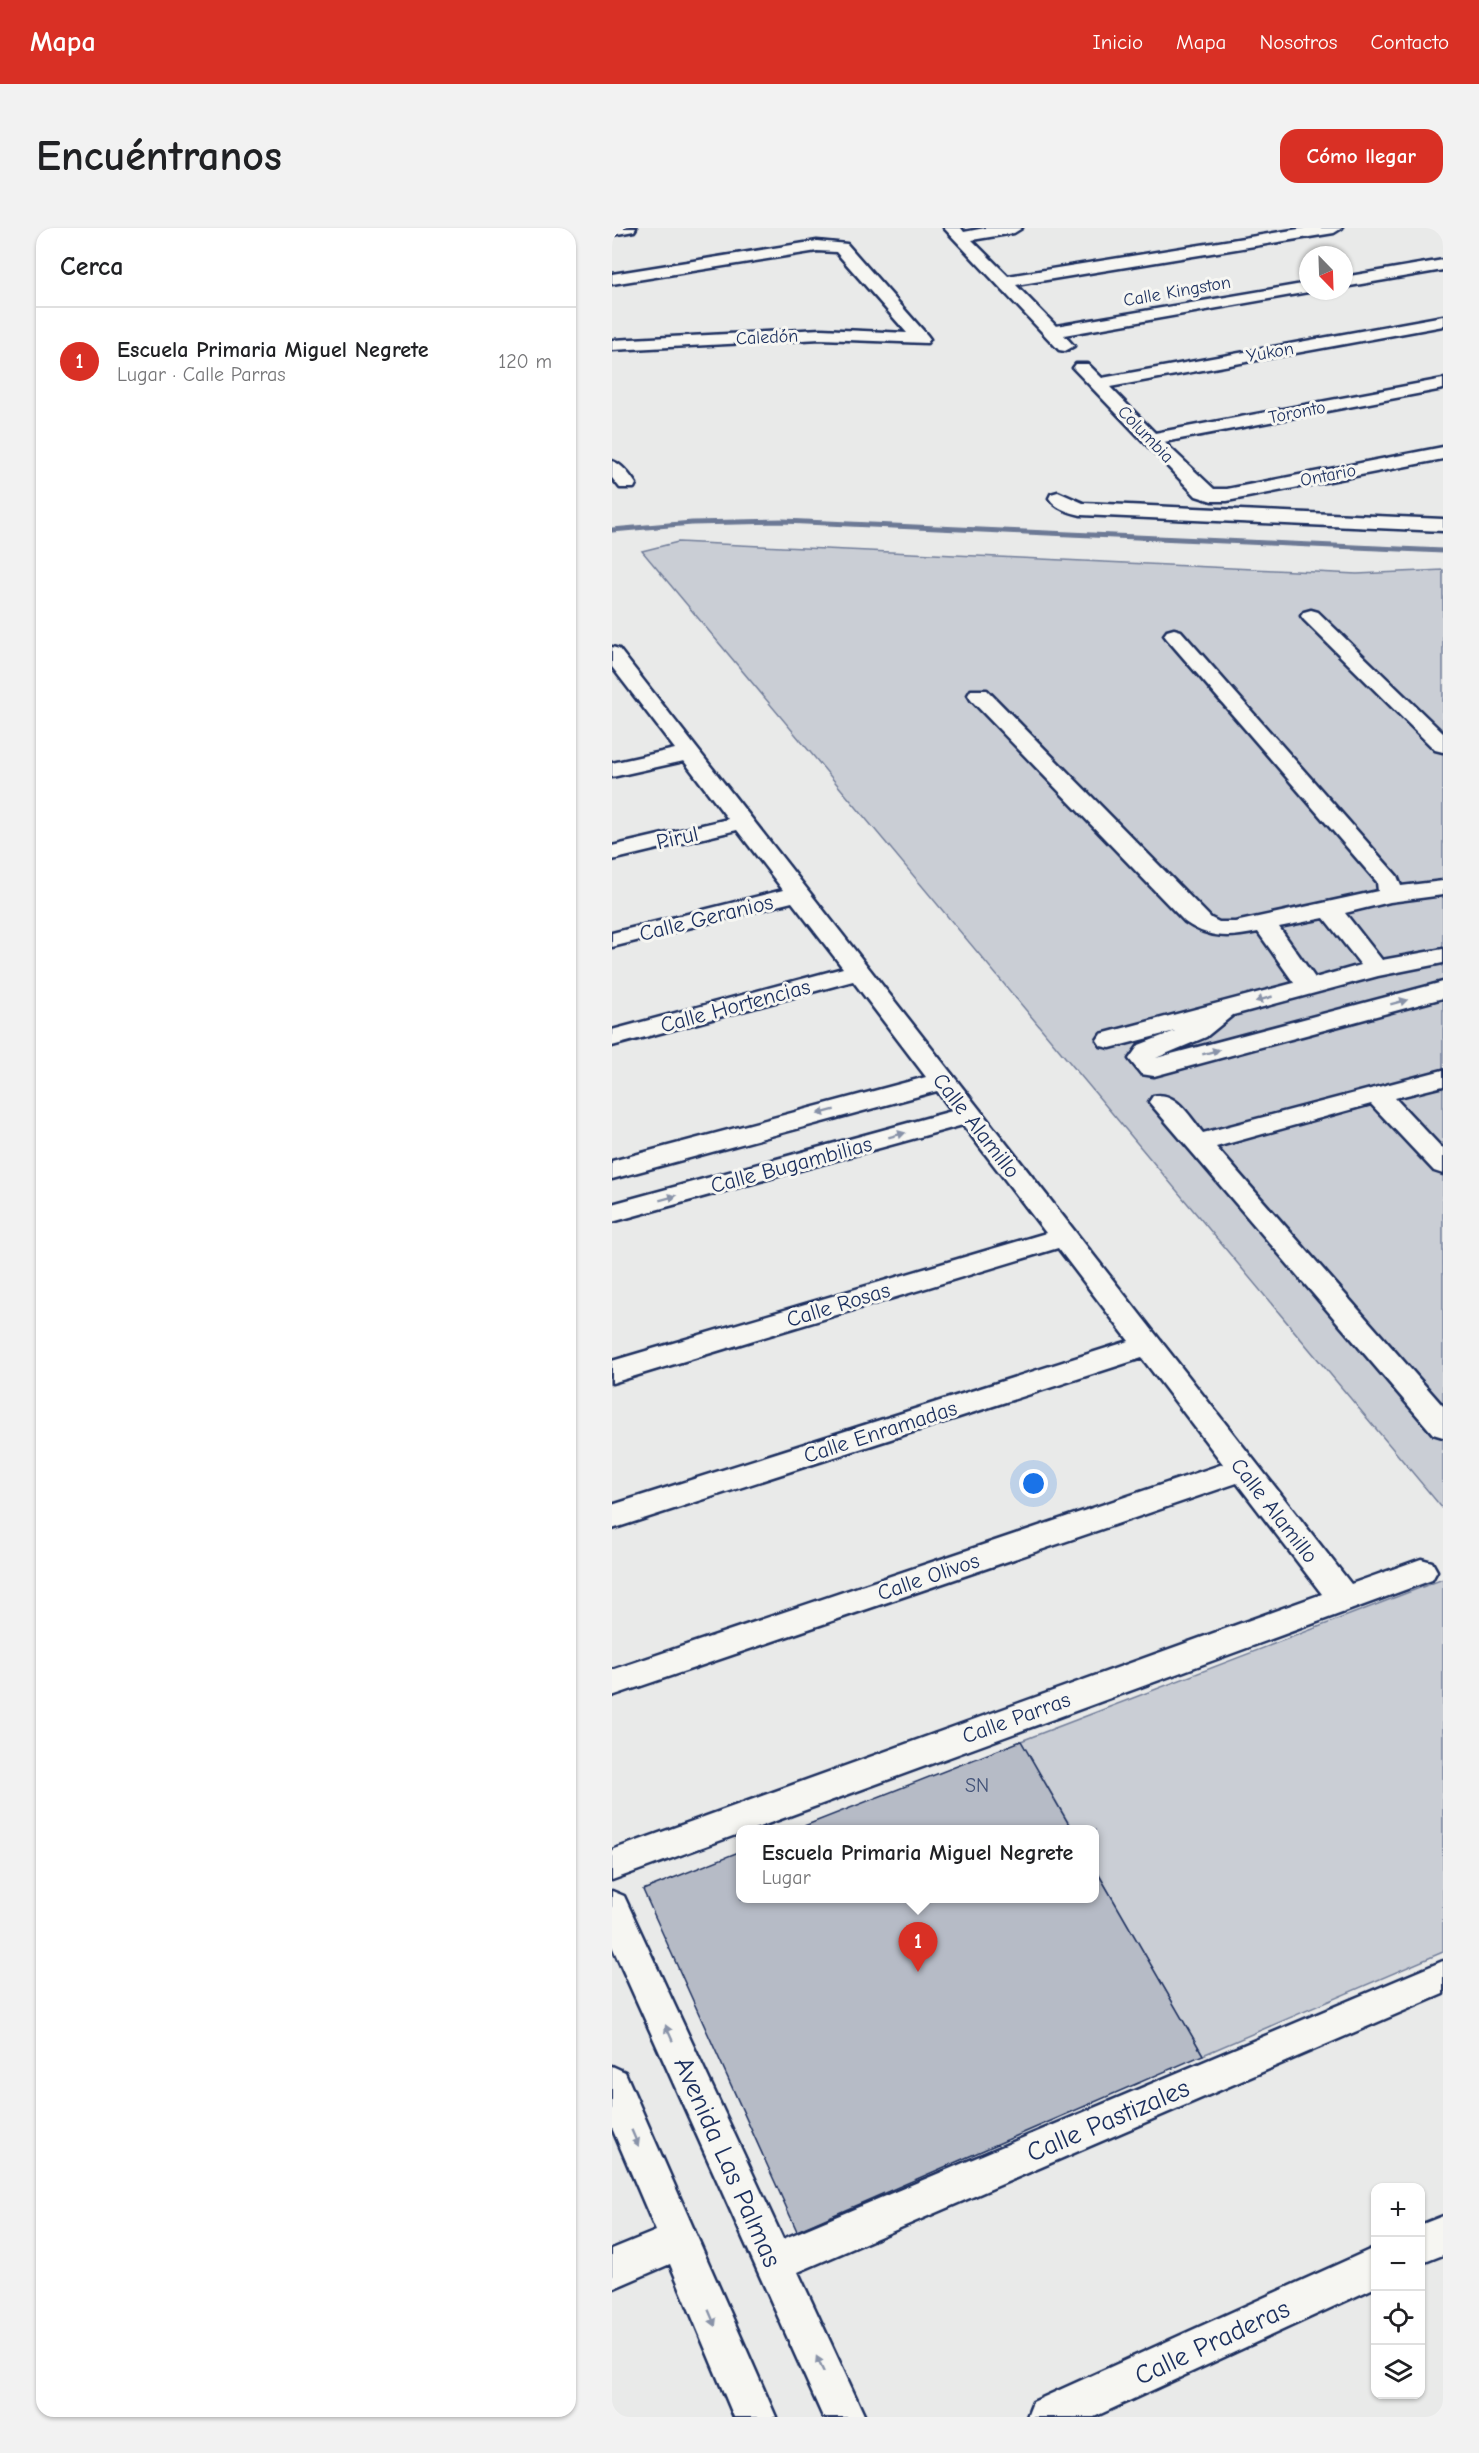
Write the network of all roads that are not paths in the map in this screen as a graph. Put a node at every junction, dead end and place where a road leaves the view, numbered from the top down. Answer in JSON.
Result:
{"nodes":[{"id":1,"x":628,"y":228,"type":"edge"},
{"id":2,"x":1014,"y":228,"type":"edge"},
{"id":3,"x":1334,"y":228,"type":"edge"},
{"id":4,"x":612,"y":231,"type":"edge"},
{"id":5,"x":956,"y":232,"type":"edge"},
{"id":6,"x":1443,"y":265,"type":"edge"},
{"id":7,"x":612,"y":279,"type":"edge"},
{"id":8,"x":1353,"y":280,"type":"edge"},
{"id":9,"x":1004,"y":282,"type":"junction"},
{"id":10,"x":1299,"y":290,"type":"edge"},
{"id":11,"x":1443,"y":321,"type":"edge"},
{"id":12,"x":1052,"y":332,"type":"junction"},
{"id":13,"x":612,"y":345,"type":"edge"},
{"id":14,"x":1068,"y":349,"type":"dead end"},
{"id":15,"x":1082,"y":368,"type":"dead end"},
{"id":16,"x":1097,"y":384,"type":"junction"},
{"id":17,"x":1443,"y":384,"type":"edge"},
{"id":18,"x":1150,"y":439,"type":"junction"},
{"id":19,"x":1443,"y":453,"type":"edge"},
{"id":20,"x":612,"y":467,"type":"edge"},
{"id":21,"x":627,"y":484,"type":"dead end"},
{"id":22,"x":1212,"y":495,"type":"joint"},
{"id":23,"x":1058,"y":498,"type":"dead end"},
{"id":24,"x":1443,"y":525,"type":"edge"},
{"id":25,"x":1311,"y":616,"type":"dead end"},
{"id":26,"x":1174,"y":635,"type":"dead end"},
{"id":27,"x":612,"y":652,"type":"edge"},
{"id":28,"x":638,"y":687,"type":"junction"},
{"id":29,"x":612,"y":693,"type":"edge"},
{"id":30,"x":979,"y":695,"type":"dead end"},
{"id":31,"x":1443,"y":745,"type":"edge"},
{"id":32,"x":689,"y":753,"type":"junction"},
{"id":33,"x":612,"y":770,"type":"edge"},
{"id":34,"x":743,"y":822,"type":"junction"},
{"id":35,"x":612,"y":853,"type":"edge"},
{"id":36,"x":1443,"y":888,"type":"edge"},
{"id":37,"x":799,"y":893,"type":"junction"},
{"id":38,"x":1390,"y":895,"type":"junction"},
{"id":39,"x":1330,"y":910,"type":"junction"},
{"id":40,"x":1264,"y":923,"type":"junction"},
{"id":41,"x":612,"y":940,"type":"edge"},
{"id":42,"x":1443,"y":956,"type":"edge"},
{"id":43,"x":1376,"y":969,"type":"junction"},
{"id":44,"x":858,"y":972,"type":"junction"},
{"id":45,"x":1308,"y":986,"type":"junction"},
{"id":46,"x":1443,"y":990,"type":"edge"},
{"id":47,"x":1224,"y":1010,"type":"junction"},
{"id":48,"x":612,"y":1038,"type":"edge"},
{"id":49,"x":1110,"y":1040,"type":"dead end"},
{"id":50,"x":1443,"y":1078,"type":"edge"},
{"id":51,"x":943,"y":1081,"type":"junction"},
{"id":52,"x":1376,"y":1094,"type":"junction"},
{"id":53,"x":1162,"y":1102,"type":"dead end"},
{"id":54,"x":970,"y":1115,"type":"junction"},
{"id":55,"x":1198,"y":1143,"type":"junction"},
{"id":56,"x":1443,"y":1165,"type":"edge"},
{"id":57,"x":612,"y":1170,"type":"edge"},
{"id":58,"x":612,"y":1213,"type":"edge"},
{"id":59,"x":1063,"y":1237,"type":"junction"},
{"id":60,"x":1147,"y":1346,"type":"junction"},
{"id":61,"x":612,"y":1372,"type":"edge"},
{"id":62,"x":1443,"y":1426,"type":"edge"},
{"id":63,"x":1243,"y":1469,"type":"junction"},
{"id":64,"x":612,"y":1517,"type":"edge"},
{"id":65,"x":1422,"y":1571,"type":"dead end"},
{"id":66,"x":1343,"y":1597,"type":"junction"},
{"id":67,"x":612,"y":1683,"type":"edge"},
{"id":68,"x":612,"y":1865,"type":"edge"},
{"id":69,"x":612,"y":1907,"type":"edge"},
{"id":70,"x":1443,"y":1977,"type":"edge"},
{"id":71,"x":612,"y":2084,"type":"edge"},
{"id":72,"x":1443,"y":2235,"type":"edge"},
{"id":73,"x":678,"y":2241,"type":"junction"},
{"id":74,"x":1425,"y":2243,"type":"edge"},
{"id":75,"x":773,"y":2263,"type":"junction"},
{"id":76,"x":1371,"y":2268,"type":"edge"},
{"id":77,"x":612,"y":2269,"type":"edge"},
{"id":78,"x":755,"y":2417,"type":"edge"},
{"id":79,"x":844,"y":2417,"type":"edge"},
{"id":80,"x":1048,"y":2417,"type":"edge"}],
"edges":[{"from":1,"to":4,"type":"street"},
{"from":2,"to":5,"type":"street"},
{"from":3,"to":9,"type":"street"},
{"from":5,"to":9,"type":"street"},
{"from":6,"to":8,"type":"street"},
{"from":7,"to":13,"type":"street","name":"Caledón"},
{"from":9,"to":12,"type":"street"},
{"from":10,"to":12,"type":"street","name":"Calle Kingston"},
{"from":11,"to":16,"type":"street","name":"Yukon"},
{"from":12,"to":14,"type":"street"},
{"from":15,"to":16,"type":"street","name":"Columbia"},
{"from":16,"to":18,"type":"street","name":"Columbia"},
{"from":17,"to":18,"type":"street","name":"Toronto"},
{"from":18,"to":22,"type":"street","name":"Columbia"},
{"from":19,"to":22,"type":"street","name":"Ontario"},
{"from":20,"to":21,"type":"street"},
{"from":23,"to":24,"type":"street"},
{"from":25,"to":31,"type":"street"},
{"from":26,"to":38,"type":"street"},
{"from":27,"to":28,"type":"street","name":"Calle Alamillo"},
{"from":28,"to":29,"type":"street"},
{"from":28,"to":32,"type":"street","name":"Calle Alamillo"},
{"from":30,"to":40,"type":"street"},
{"from":32,"to":33,"type":"street"},
{"from":32,"to":34,"type":"street","name":"Calle Alamillo"},
{"from":34,"to":35,"type":"street","name":"Pirul"},
{"from":34,"to":37,"type":"street","name":"Calle Alamillo"},
{"from":36,"to":38,"type":"street"},
{"from":37,"to":41,"type":"street","name":"Calle Geranios"},
{"from":37,"to":44,"type":"street","name":"Calle Alamillo"},
{"from":38,"to":39,"type":"street"},
{"from":39,"to":40,"type":"street"},
{"from":39,"to":43,"type":"street"},
{"from":40,"to":45,"type":"street"},
{"from":42,"to":43,"type":"street"},
{"from":43,"to":45,"type":"street"},
{"from":44,"to":48,"type":"street","name":"Calle Hortencias"},
{"from":44,"to":51,"type":"street","name":"Calle Alamillo"},
{"from":45,"to":47,"type":"street","one_way":true},
{"from":47,"to":46,"type":"street","one_way":true},
{"from":47,"to":49,"type":"street"},
{"from":50,"to":52,"type":"street"},
{"from":51,"to":54,"type":"street","name":"Calle Alamillo"},
{"from":51,"to":57,"type":"street","name":"Calle Bugambilias","one_way":true},
{"from":52,"to":55,"type":"street"},
{"from":52,"to":56,"type":"street"},
{"from":53,"to":55,"type":"street"},
{"from":58,"to":54,"type":"street","name":"Calle Bugambilias","one_way":true},
{"from":54,"to":59,"type":"street","name":"Calle Alamillo"},
{"from":55,"to":62,"type":"street"},
{"from":59,"to":60,"type":"street","name":"Calle Alamillo"},
{"from":59,"to":61,"type":"street","name":"Calle Rosas"},
{"from":60,"to":63,"type":"street","name":"Calle Alamillo"},
{"from":60,"to":64,"type":"street","name":"Calle Enramadas"},
{"from":63,"to":66,"type":"street","name":"Calle Alamillo"},
{"from":63,"to":67,"type":"street","name":"Calle Olivos"},
{"from":65,"to":66,"type":"street","name":"Calle Parras"},
{"from":66,"to":68,"type":"street","name":"Calle Parras"},
{"from":75,"to":69,"type":"street","name":"Avenida Las Palmas","one_way":true},
{"from":70,"to":75,"type":"street","name":"Calle Pastizales"},
{"from":71,"to":73,"type":"street","one_way":true},
{"from":72,"to":74,"type":"street"},
{"from":73,"to":77,"type":"street"},
{"from":73,"to":78,"type":"street","one_way":true},
{"from":79,"to":75,"type":"street","name":"Avenida Las Palmas","one_way":true},
{"from":76,"to":80,"type":"street","name":"Calle Praderas"}]}
